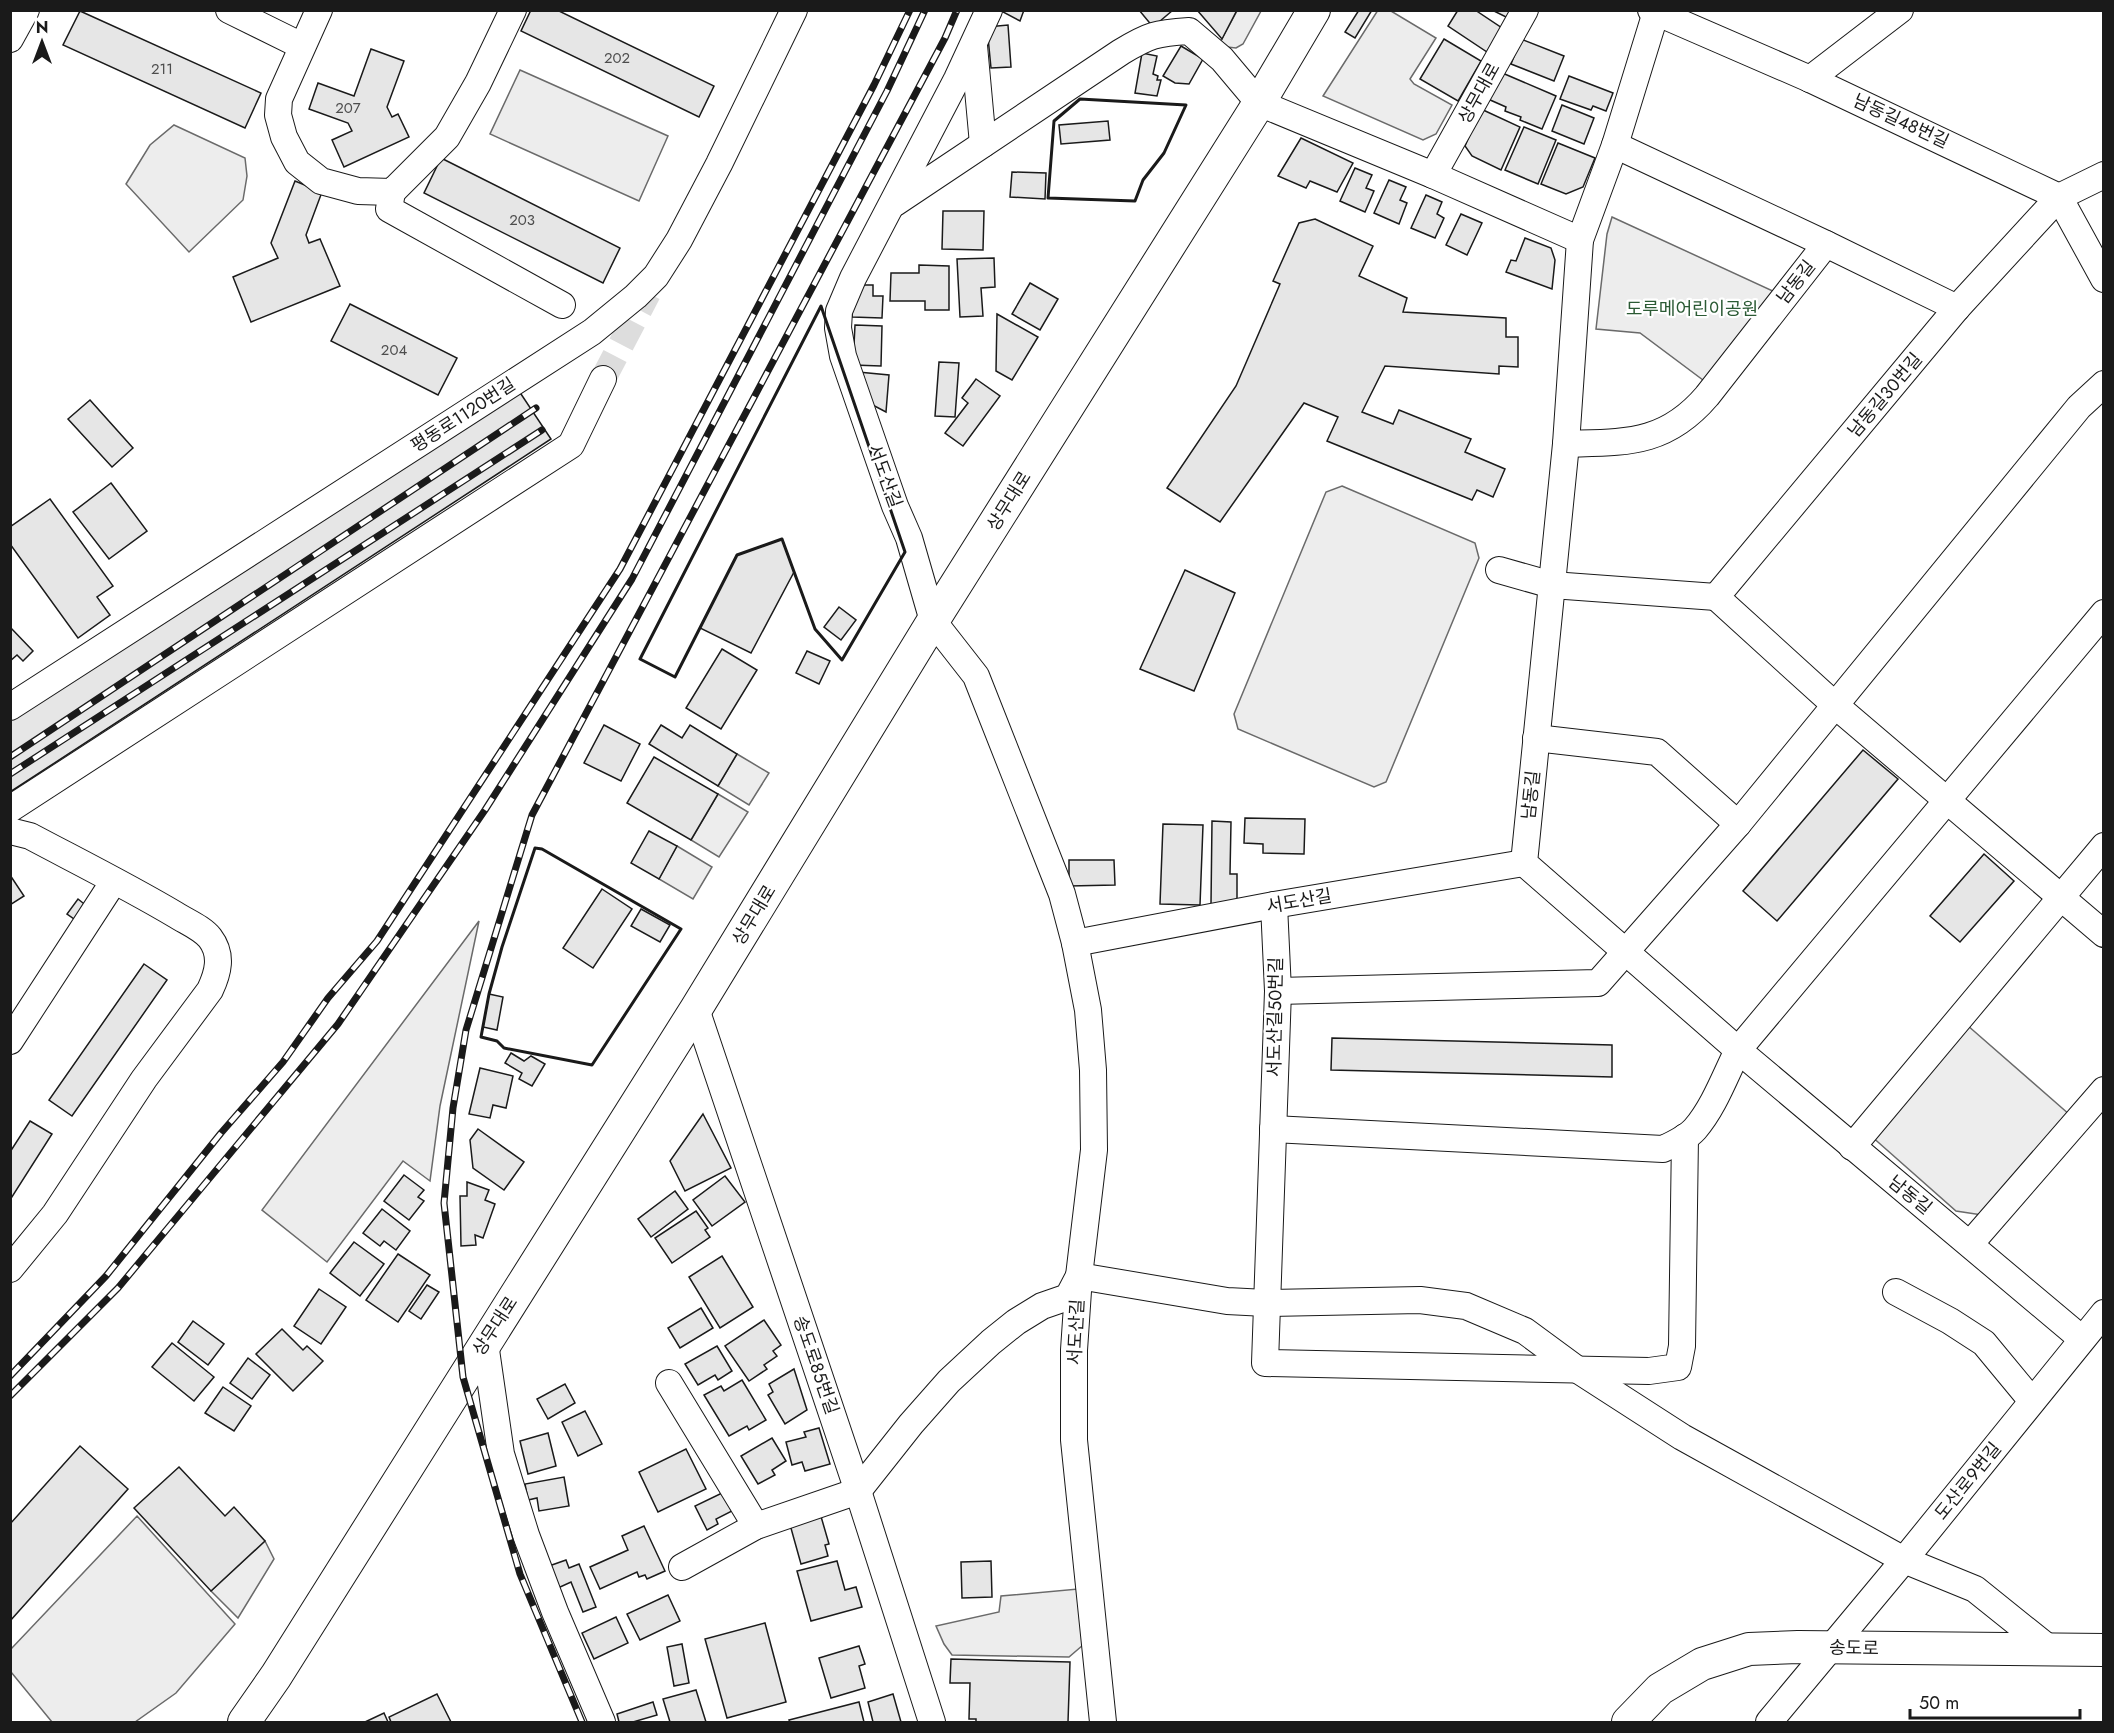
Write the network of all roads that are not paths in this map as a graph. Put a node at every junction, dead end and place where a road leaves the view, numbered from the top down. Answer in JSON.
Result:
{"nodes":[{"id":1,"x":26,"y":10,"type":"edge"},
{"id":2,"x":229,"y":10,"type":"edge"},
{"id":3,"x":319,"y":10,"type":"edge"},
{"id":4,"x":513,"y":10,"type":"edge"},
{"id":5,"x":794,"y":10,"type":"edge"},
{"id":6,"x":989,"y":10,"type":"edge"},
{"id":7,"x":1314,"y":10,"type":"edge"},
{"id":8,"x":1525,"y":10,"type":"edge"},
{"id":9,"x":1900,"y":10,"type":"edge"},
{"id":10,"x":1654,"y":11,"type":"edge"},
{"id":11,"x":10,"y":39,"type":"edge"},
{"id":12,"x":974,"y":43,"type":"junction"},
{"id":13,"x":302,"y":46,"type":"junction"},
{"id":14,"x":1810,"y":79,"type":"junction"},
{"id":15,"x":1259,"y":104,"type":"junction"},
{"id":16,"x":983,"y":144,"type":"junction"},
{"id":17,"x":1615,"y":145,"type":"junction"},
{"id":18,"x":1433,"y":175,"type":"junction"},
{"id":19,"x":2103,"y":175,"type":"edge"},
{"id":20,"x":392,"y":192,"type":"junction"},
{"id":21,"x":2059,"y":197,"type":"junction"},
{"id":22,"x":894,"y":204,"type":"junction"},
{"id":23,"x":1580,"y":240,"type":"junction"},
{"id":24,"x":1826,"y":244,"type":"junction"},
{"id":25,"x":2103,"y":279,"type":"edge"},
{"id":26,"x":562,"y":305,"type":"dead end"},
{"id":27,"x":1957,"y":308,"type":"junction"},
{"id":28,"x":603,"y":379,"type":"tunnel mouth"},
{"id":29,"x":2103,"y":384,"type":"edge"},
{"id":30,"x":1566,"y":444,"type":"junction"},
{"id":31,"x":1499,"y":570,"type":"dead end"},
{"id":32,"x":1552,"y":585,"type":"junction"},
{"id":33,"x":1716,"y":597,"type":"junction"},
{"id":34,"x":2103,"y":614,"type":"edge"},
{"id":35,"x":933,"y":621,"type":"junction"},
{"id":36,"x":1836,"y":706,"type":"junction"},
{"id":37,"x":10,"y":707,"type":"edge"},
{"id":38,"x":1536,"y":738,"type":"junction"},
{"id":39,"x":1946,"y":800,"type":"junction"},
{"id":40,"x":10,"y":809,"type":"edge"},
{"id":41,"x":1738,"y":824,"type":"junction"},
{"id":42,"x":10,"y":831,"type":"edge"},
{"id":43,"x":2103,"y":846,"type":"edge"},
{"id":44,"x":1524,"y":863,"type":"junction"},
{"id":45,"x":114,"y":881,"type":"junction"},
{"id":46,"x":2059,"y":898,"type":"junction"},
{"id":47,"x":1274,"y":905,"type":"junction"},
{"id":48,"x":2103,"y":934,"type":"edge"},
{"id":49,"x":1075,"y":943,"type":"junction"},
{"id":50,"x":1627,"y":952,"type":"junction"},
{"id":51,"x":1278,"y":991,"type":"junction"},
{"id":52,"x":696,"y":1009,"type":"junction"},
{"id":53,"x":10,"y":1041,"type":"edge"},
{"id":54,"x":1738,"y":1050,"type":"junction"},
{"id":55,"x":2103,"y":1090,"type":"edge"},
{"id":56,"x":1273,"y":1129,"type":"junction"},
{"id":57,"x":1685,"y":1137,"type":"junction"},
{"id":58,"x":1852,"y":1147,"type":"junction"},
{"id":59,"x":1970,"y":1245,"type":"junction"},
{"id":60,"x":10,"y":1269,"type":"edge"},
{"id":61,"x":1079,"y":1276,"type":"junction"},
{"id":62,"x":1896,"y":1292,"type":"dead end"},
{"id":63,"x":1266,"y":1303,"type":"junction"},
{"id":64,"x":2103,"y":1313,"type":"edge"},
{"id":65,"x":2082,"y":1339,"type":"junction"},
{"id":66,"x":485,"y":1343,"type":"junction"},
{"id":67,"x":1578,"y":1370,"type":"junction"},
{"id":68,"x":669,"y":1383,"type":"dead end"},
{"id":69,"x":2032,"y":1401,"type":"junction"},
{"id":70,"x":858,"y":1491,"type":"junction"},
{"id":71,"x":756,"y":1526,"type":"junction"},
{"id":72,"x":1904,"y":1560,"type":"junction"},
{"id":73,"x":682,"y":1566,"type":"dead end"},
{"id":74,"x":1832,"y":1648,"type":"junction"},
{"id":75,"x":2051,"y":1650,"type":"junction"},
{"id":76,"x":2103,"y":1650,"type":"edge"},
{"id":77,"x":244,"y":1722,"type":"edge"},
{"id":78,"x":602,"y":1722,"type":"edge"},
{"id":79,"x":932,"y":1722,"type":"edge"},
{"id":80,"x":1103,"y":1722,"type":"edge"},
{"id":81,"x":1628,"y":1722,"type":"edge"},
{"id":82,"x":1768,"y":1722,"type":"edge"}],
"edges":[{"from":1,"to":11,"type":"street"},
{"from":2,"to":13,"type":"street"},
{"from":3,"to":13,"type":"street"},
{"from":4,"to":20,"type":"street"},
{"from":5,"to":37,"type":"street","name":"평동로1120번길"},
{"from":6,"to":12,"type":"street","name":"서도산길"},
{"from":7,"to":15,"type":"main road","name":"상무대로"},
{"from":8,"to":18,"type":"street","name":"상무대로"},
{"from":9,"to":14,"type":"street"},
{"from":10,"to":14,"type":"street","name":"남동길48번길"},
{"from":10,"to":17,"type":"street","name":"남동길"},
{"from":12,"to":16,"type":"street"},
{"from":12,"to":22,"type":"street","name":"서도산길"},
{"from":13,"to":20,"type":"street"},
{"from":14,"to":21,"type":"street","name":"남동길48번길"},
{"from":15,"to":16,"type":"street"},
{"from":15,"to":18,"type":"street"},
{"from":15,"to":35,"type":"main road","name":"상무대로"},
{"from":16,"to":22,"type":"street"},
{"from":17,"to":23,"type":"street","name":"남동길"},
{"from":17,"to":24,"type":"street","name":"남동길"},
{"from":18,"to":23,"type":"street"},
{"from":19,"to":21,"type":"street"},
{"from":20,"to":26,"type":"street"},
{"from":21,"to":25,"type":"street"},
{"from":21,"to":27,"type":"street","name":"남동길30번길"},
{"from":22,"to":35,"type":"street","name":"서도산길"},
{"from":23,"to":30,"type":"street","name":"남동길"},
{"from":24,"to":27,"type":"street","name":"남동길"},
{"from":24,"to":30,"type":"street","name":"남동길"},
{"from":27,"to":33,"type":"street","name":"남동길30번길"},
{"from":28,"to":40,"type":"street"},
{"from":29,"to":36,"type":"street"},
{"from":30,"to":32,"type":"street","name":"남동길"},
{"from":31,"to":32,"type":"street"},
{"from":32,"to":33,"type":"street"},
{"from":32,"to":38,"type":"street","name":"남동길"},
{"from":33,"to":36,"type":"street"},
{"from":34,"to":39,"type":"street"},
{"from":35,"to":49,"type":"street","name":"서도산길"},
{"from":35,"to":52,"type":"main road","name":"상무대로"},
{"from":36,"to":39,"type":"street"},
{"from":36,"to":41,"type":"street"},
{"from":38,"to":41,"type":"street"},
{"from":38,"to":44,"type":"street","name":"남동길"},
{"from":39,"to":46,"type":"street"},
{"from":39,"to":54,"type":"street"},
{"from":41,"to":50,"type":"street"},
{"from":42,"to":45,"type":"street"},
{"from":43,"to":46,"type":"street"},
{"from":44,"to":47,"type":"street","name":"서도산길"},
{"from":44,"to":50,"type":"street","name":"남동길"},
{"from":45,"to":53,"type":"street"},
{"from":45,"to":60,"type":"street"},
{"from":46,"to":48,"type":"street"},
{"from":46,"to":58,"type":"street"},
{"from":47,"to":49,"type":"street","name":"서도산길"},
{"from":47,"to":51,"type":"street","name":"서도산길50번길"},
{"from":49,"to":61,"type":"street","name":"서도산길"},
{"from":50,"to":51,"type":"street"},
{"from":50,"to":54,"type":"street","name":"남동길"},
{"from":51,"to":56,"type":"street","name":"서도산길50번길"},
{"from":52,"to":66,"type":"main road","name":"상무대로"},
{"from":52,"to":70,"type":"street","name":"송도로85번길"},
{"from":54,"to":57,"type":"street"},
{"from":54,"to":58,"type":"street","name":"남동길"},
{"from":55,"to":59,"type":"street"},
{"from":56,"to":57,"type":"street"},
{"from":56,"to":63,"type":"street","name":"서도산길50번길"},
{"from":57,"to":67,"type":"street"},
{"from":58,"to":59,"type":"street","name":"남동길"},
{"from":59,"to":65,"type":"street","name":"남동길"},
{"from":61,"to":63,"type":"street"},
{"from":61,"to":70,"type":"street"},
{"from":61,"to":80,"type":"street","name":"서도산길"},
{"from":62,"to":69,"type":"street"},
{"from":63,"to":67,"type":"street"},
{"from":63,"to":67,"type":"street","name":"서도산길50번길"},
{"from":64,"to":65,"type":"street","name":"도산로9번길"},
{"from":65,"to":69,"type":"street","name":"도산로9번길"},
{"from":66,"to":77,"type":"main road","name":"상무대로"},
{"from":66,"to":78,"type":"street"},
{"from":67,"to":72,"type":"street"},
{"from":68,"to":71,"type":"street"},
{"from":69,"to":72,"type":"street","name":"도산로9번길"},
{"from":70,"to":71,"type":"street"},
{"from":70,"to":79,"type":"street","name":"송도로85번길"},
{"from":71,"to":73,"type":"street"},
{"from":72,"to":74,"type":"street","name":"도산로9번길"},
{"from":72,"to":75,"type":"street"},
{"from":74,"to":75,"type":"main road","name":"송도로"},
{"from":74,"to":81,"type":"main road","name":"송도로"},
{"from":74,"to":82,"type":"street","name":"도산로9번길"},
{"from":75,"to":76,"type":"main road","name":"송도로"}]}
